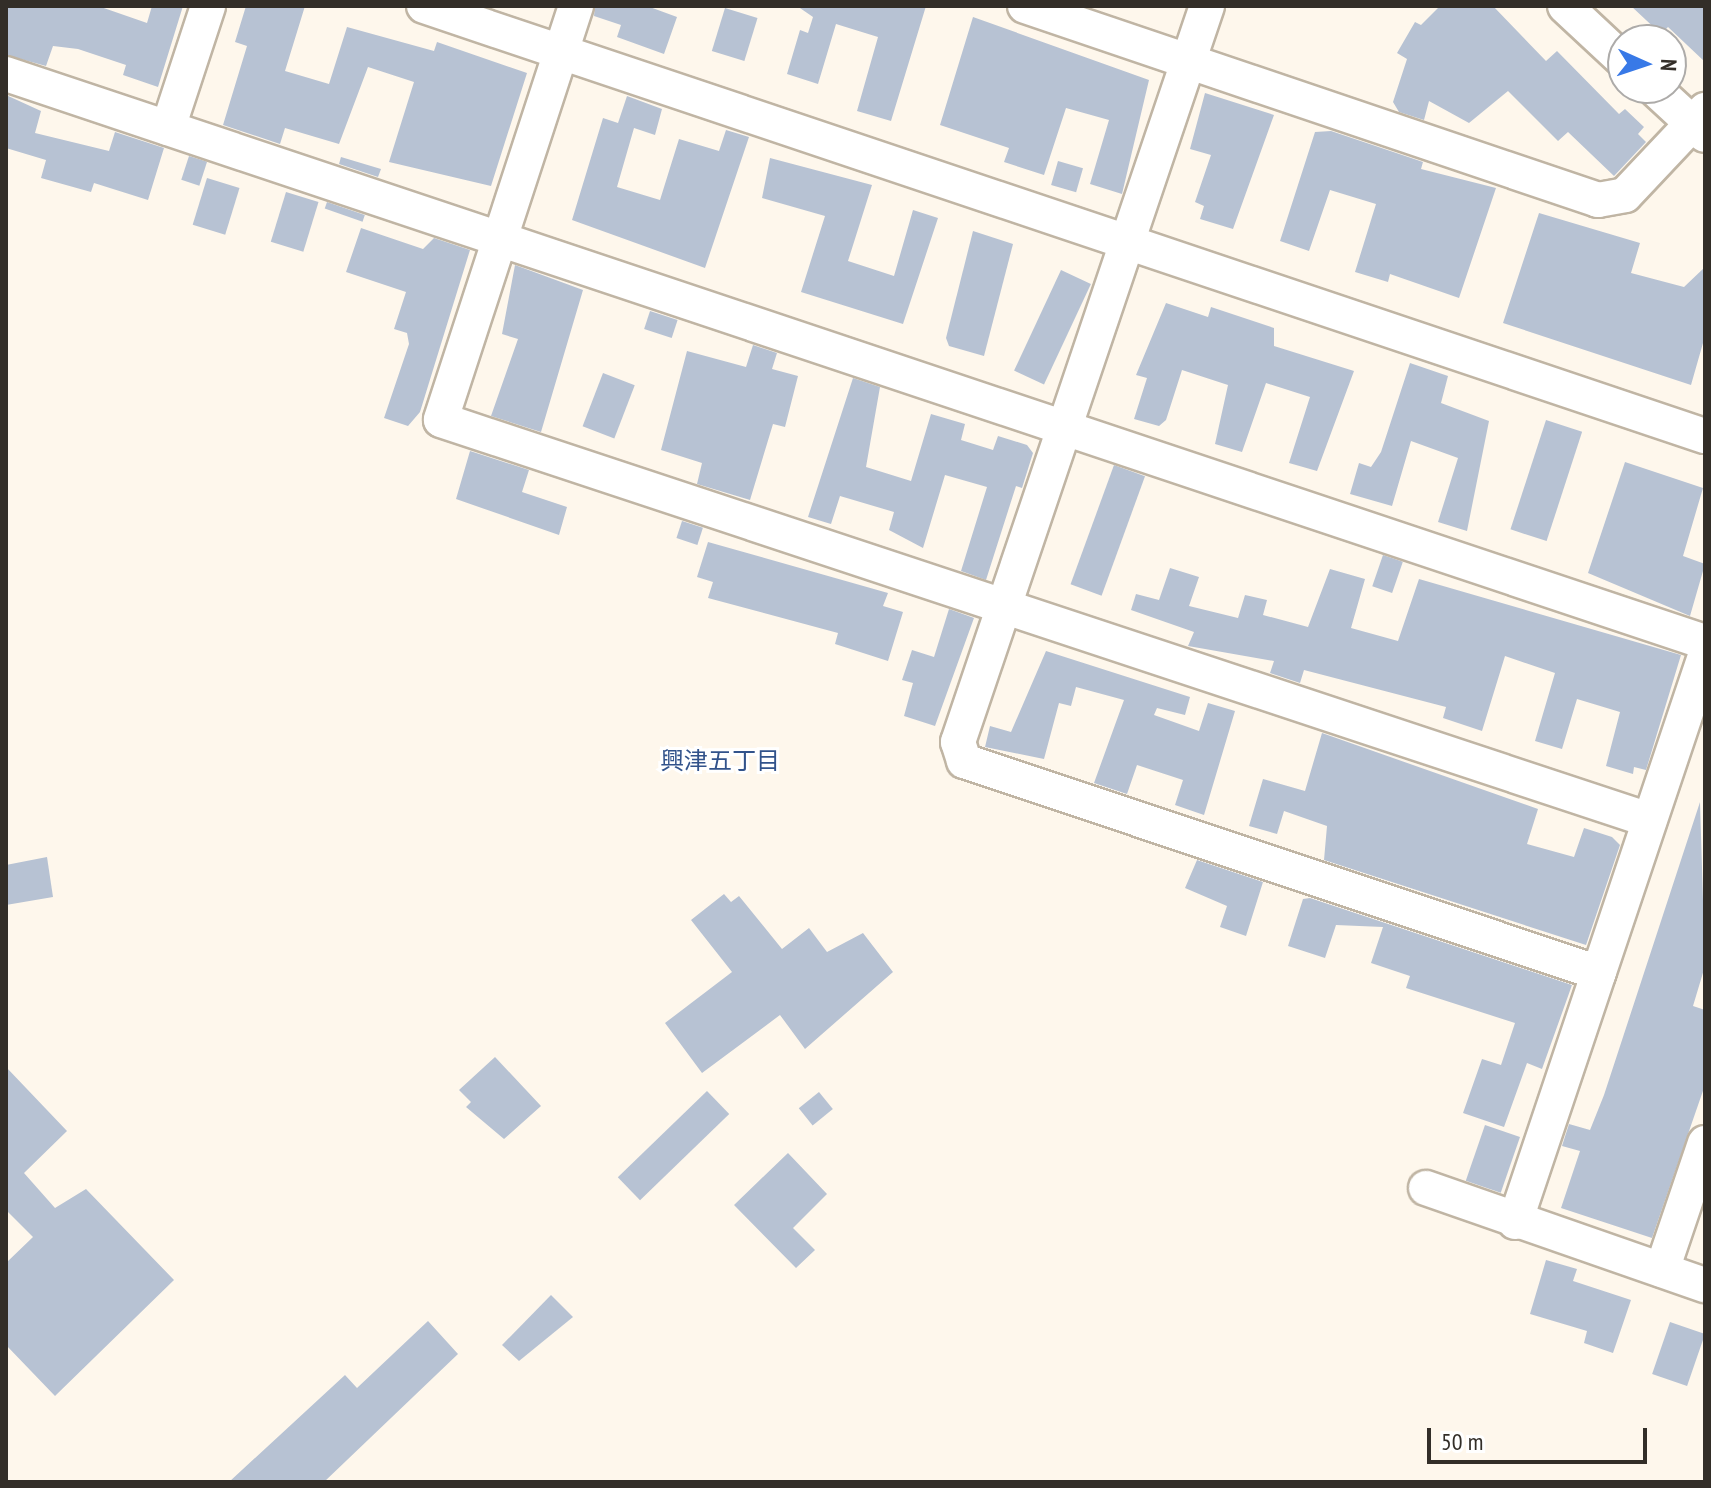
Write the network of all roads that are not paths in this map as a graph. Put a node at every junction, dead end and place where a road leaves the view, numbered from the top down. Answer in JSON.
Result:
{"nodes":[{"id":1,"x":208,"y":6,"type":"edge"},
{"id":2,"x":424,"y":6,"type":"edge"},
{"id":3,"x":576,"y":6,"type":"edge"},
{"id":4,"x":1025,"y":6,"type":"edge"},
{"id":5,"x":1207,"y":6,"type":"edge"},
{"id":6,"x":1565,"y":6,"type":"edge"},
{"id":7,"x":1607,"y":45,"type":"edge"},
{"id":8,"x":560,"y":53,"type":"junction"},
{"id":9,"x":1188,"y":59,"type":"junction"},
{"id":10,"x":6,"y":74,"type":"edge"},
{"id":11,"x":1675,"y":104,"type":"edge"},
{"id":12,"x":1701,"y":123,"type":"edge"},
{"id":13,"x":168,"y":128,"type":"junction"},
{"id":14,"x":501,"y":240,"type":"junction"},
{"id":15,"x":1129,"y":241,"type":"junction"},
{"id":16,"x":1064,"y":430,"type":"junction"},
{"id":17,"x":1705,"y":436,"type":"edge"},
{"id":18,"x":1003,"y":605,"type":"junction"},
{"id":19,"x":1705,"y":642,"type":"edge"},
{"id":20,"x":1705,"y":656,"type":"edge"},
{"id":21,"x":1649,"y":820,"type":"junction"},
{"id":22,"x":1599,"y":973,"type":"junction"},
{"id":23,"x":1705,"y":1143,"type":"edge"},
{"id":24,"x":1426,"y":1188,"type":"dead end"},
{"id":25,"x":1515,"y":1222,"type":"junction"},
{"id":26,"x":1662,"y":1270,"type":"junction"},
{"id":27,"x":1705,"y":1285,"type":"edge"}],
"edges":[{"from":1,"to":13,"type":"street"},
{"from":2,"to":8,"type":"street"},
{"from":3,"to":8,"type":"street"},
{"from":4,"to":9,"type":"street"},
{"from":5,"to":9,"type":"street"},
{"from":6,"to":7,"type":"street"},
{"from":8,"to":14,"type":"street"},
{"from":8,"to":15,"type":"street"},
{"from":9,"to":12,"type":"street"},
{"from":9,"to":15,"type":"street"},
{"from":10,"to":13,"type":"street"},
{"from":11,"to":12,"type":"street"},
{"from":13,"to":14,"type":"street"},
{"from":14,"to":16,"type":"street"},
{"from":14,"to":18,"type":"street"},
{"from":15,"to":16,"type":"street"},
{"from":15,"to":17,"type":"street"},
{"from":16,"to":18,"type":"street"},
{"from":16,"to":19,"type":"street"},
{"from":18,"to":21,"type":"street"},
{"from":18,"to":22,"type":"street"},
{"from":20,"to":21,"type":"street"},
{"from":21,"to":22,"type":"street"},
{"from":22,"to":25,"type":"street"},
{"from":23,"to":26,"type":"street"},
{"from":24,"to":25,"type":"street"},
{"from":25,"to":26,"type":"street"},
{"from":26,"to":27,"type":"street"}]}
